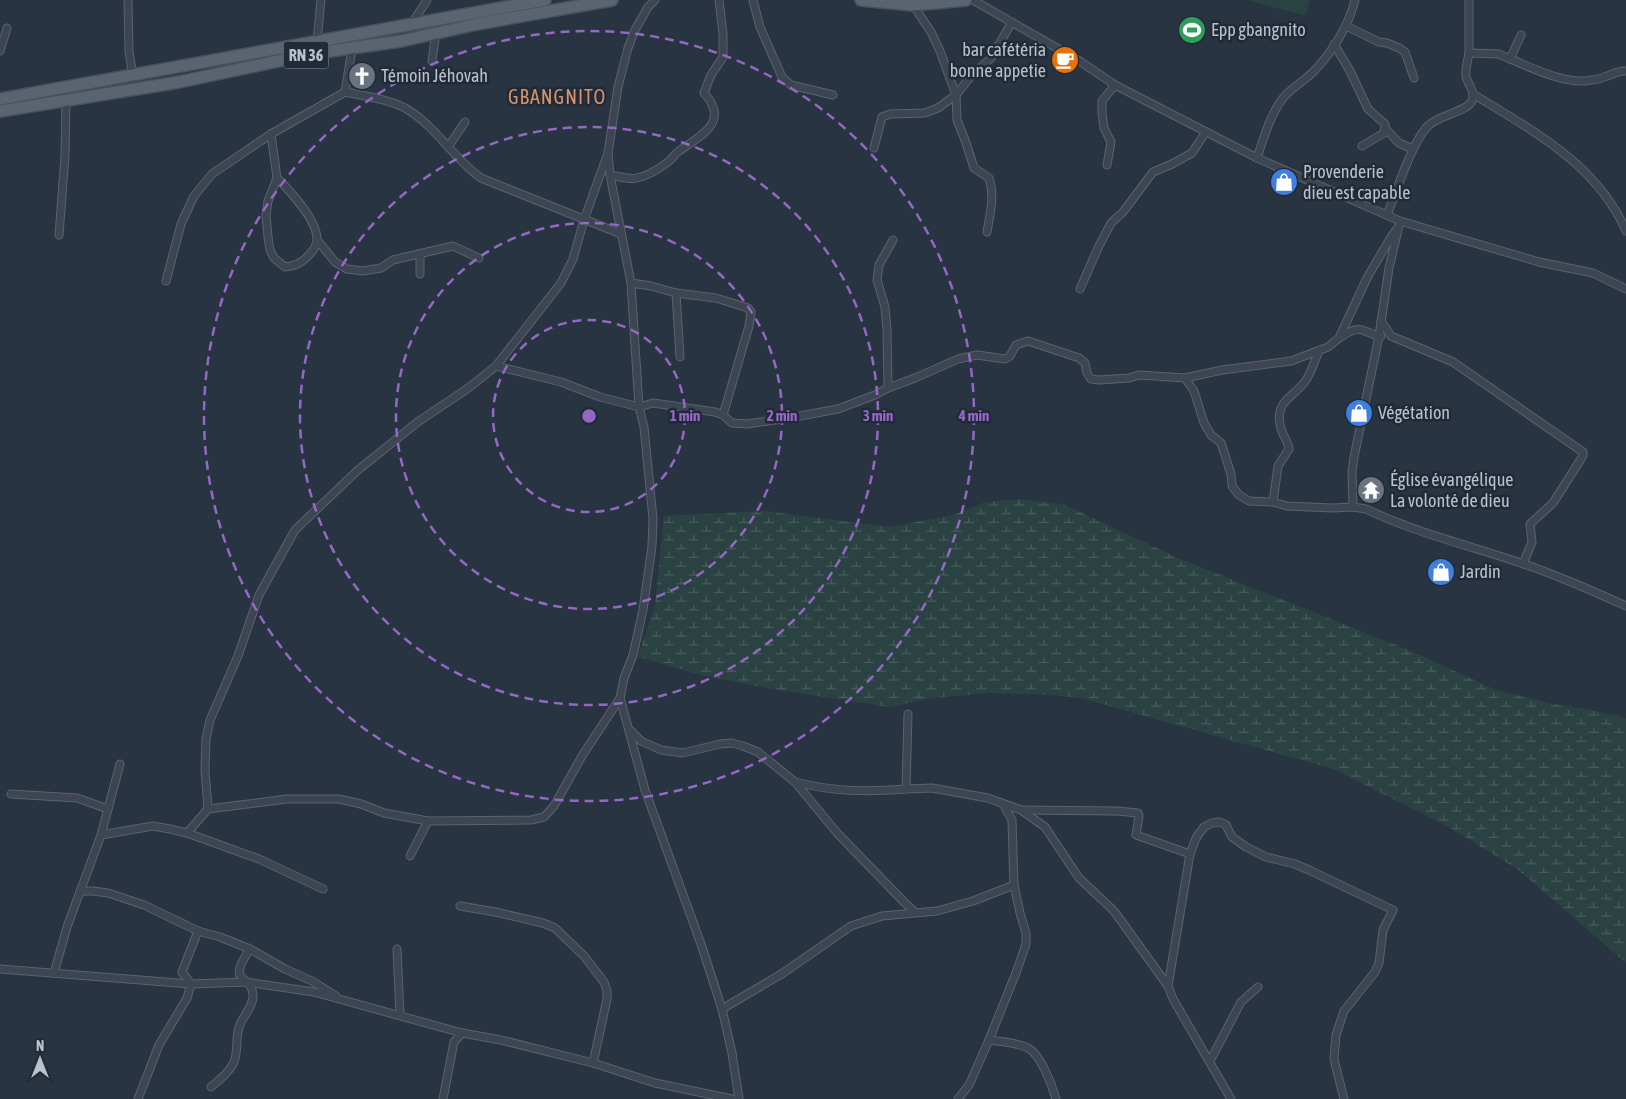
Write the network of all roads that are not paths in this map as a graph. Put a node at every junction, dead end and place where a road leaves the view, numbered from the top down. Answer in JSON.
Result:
{"nodes":[{"id":1,"x":128,"y":0,"type":"edge"},
{"id":2,"x":321,"y":0,"type":"edge"},
{"id":3,"x":427,"y":0,"type":"edge"},
{"id":4,"x":545,"y":0,"type":"edge"},
{"id":5,"x":612,"y":0,"type":"edge"},
{"id":6,"x":655,"y":0,"type":"edge"},
{"id":7,"x":719,"y":0,"type":"edge"},
{"id":8,"x":753,"y":0,"type":"edge"},
{"id":9,"x":861,"y":0,"type":"edge"},
{"id":10,"x":966,"y":0,"type":"edge"},
{"id":11,"x":973,"y":0,"type":"edge"},
{"id":12,"x":1355,"y":0,"type":"edge"},
{"id":13,"x":1470,"y":0,"type":"edge"},
{"id":14,"x":913,"y":5,"type":"junction"},
{"id":15,"x":422,"y":9,"type":"junction"},
{"id":16,"x":430,"y":21,"type":"junction"},
{"id":17,"x":1012,"y":22,"type":"junction"},
{"id":18,"x":411,"y":26,"type":"junction"},
{"id":19,"x":1346,"y":26,"type":"junction"},
{"id":20,"x":7,"y":28,"type":"dead end"},
{"id":21,"x":436,"y":32,"type":"junction"},
{"id":22,"x":1521,"y":35,"type":"dead end"},
{"id":23,"x":317,"y":41,"type":"junction"},
{"id":24,"x":1334,"y":44,"type":"junction"},
{"id":25,"x":352,"y":49,"type":"junction"},
{"id":26,"x":0,"y":51,"type":"edge"},
{"id":27,"x":1469,"y":53,"type":"junction"},
{"id":28,"x":1510,"y":59,"type":"junction"},
{"id":29,"x":432,"y":61,"type":"dead end"},
{"id":30,"x":1626,"y":71,"type":"edge"},
{"id":31,"x":133,"y":76,"type":"junction"},
{"id":32,"x":1414,"y":78,"type":"dead end"},
{"id":33,"x":1115,"y":85,"type":"junction"},
{"id":34,"x":346,"y":92,"type":"junction"},
{"id":35,"x":1473,"y":94,"type":"junction"},
{"id":36,"x":834,"y":95,"type":"dead end"},
{"id":37,"x":956,"y":95,"type":"junction"},
{"id":38,"x":0,"y":99,"type":"edge"},
{"id":39,"x":66,"y":100,"type":"junction"},
{"id":40,"x":0,"y":111,"type":"edge"},
{"id":41,"x":465,"y":122,"type":"dead end"},
{"id":42,"x":1385,"y":128,"type":"junction"},
{"id":43,"x":1205,"y":133,"type":"junction"},
{"id":44,"x":271,"y":134,"type":"junction"},
{"id":45,"x":1362,"y":146,"type":"dead end"},
{"id":46,"x":448,"y":147,"type":"junction"},
{"id":47,"x":874,"y":148,"type":"dead end"},
{"id":48,"x":1413,"y":149,"type":"junction"},
{"id":49,"x":608,"y":153,"type":"junction"},
{"id":50,"x":1257,"y":158,"type":"junction"},
{"id":51,"x":1107,"y":165,"type":"dead end"},
{"id":52,"x":610,"y":175,"type":"junction"},
{"id":53,"x":277,"y":178,"type":"junction"},
{"id":54,"x":1387,"y":215,"type":"junction"},
{"id":55,"x":584,"y":220,"type":"junction"},
{"id":56,"x":1400,"y":224,"type":"junction"},
{"id":57,"x":1626,"y":231,"type":"edge"},
{"id":58,"x":988,"y":232,"type":"dead end"},
{"id":59,"x":59,"y":234,"type":"dead end"},
{"id":60,"x":621,"y":234,"type":"junction"},
{"id":61,"x":893,"y":240,"type":"dead end"},
{"id":62,"x":318,"y":241,"type":"junction"},
{"id":63,"x":420,"y":254,"type":"junction"},
{"id":64,"x":479,"y":258,"type":"dead end"},
{"id":65,"x":420,"y":274,"type":"dead end"},
{"id":66,"x":166,"y":281,"type":"dead end"},
{"id":67,"x":631,"y":283,"type":"junction"},
{"id":68,"x":1626,"y":287,"type":"edge"},
{"id":69,"x":1080,"y":289,"type":"dead end"},
{"id":70,"x":676,"y":293,"type":"junction"},
{"id":71,"x":1381,"y":321,"type":"junction"},
{"id":72,"x":1388,"y":334,"type":"junction"},
{"id":73,"x":1379,"y":336,"type":"junction"},
{"id":74,"x":1339,"y":338,"type":"junction"},
{"id":75,"x":1318,"y":351,"type":"junction"},
{"id":76,"x":680,"y":356,"type":"dead end"},
{"id":77,"x":496,"y":366,"type":"junction"},
{"id":78,"x":1185,"y":378,"type":"junction"},
{"id":79,"x":888,"y":388,"type":"junction"},
{"id":80,"x":639,"y":407,"type":"junction"},
{"id":81,"x":723,"y":415,"type":"junction"},
{"id":82,"x":1273,"y":502,"type":"junction"},
{"id":83,"x":1353,"y":507,"type":"junction"},
{"id":84,"x":1523,"y":564,"type":"junction"},
{"id":85,"x":1626,"y":606,"type":"edge"},
{"id":86,"x":620,"y":698,"type":"junction"},
{"id":87,"x":908,"y":714,"type":"dead end"},
{"id":88,"x":628,"y":728,"type":"junction"},
{"id":89,"x":120,"y":764,"type":"dead end"},
{"id":90,"x":795,"y":782,"type":"junction"},
{"id":91,"x":906,"y":789,"type":"junction"},
{"id":92,"x":11,"y":794,"type":"dead end"},
{"id":93,"x":1004,"y":804,"type":"junction"},
{"id":94,"x":108,"y":809,"type":"junction"},
{"id":95,"x":208,"y":809,"type":"junction"},
{"id":96,"x":1021,"y":810,"type":"junction"},
{"id":97,"x":428,"y":821,"type":"junction"},
{"id":98,"x":186,"y":833,"type":"junction"},
{"id":99,"x":101,"y":836,"type":"junction"},
{"id":100,"x":1190,"y":854,"type":"junction"},
{"id":101,"x":410,"y":856,"type":"dead end"},
{"id":102,"x":1014,"y":885,"type":"junction"},
{"id":103,"x":323,"y":889,"type":"dead end"},
{"id":104,"x":80,"y":891,"type":"junction"},
{"id":105,"x":460,"y":906,"type":"dead end"},
{"id":106,"x":915,"y":912,"type":"junction"},
{"id":107,"x":198,"y":931,"type":"junction"},
{"id":108,"x":250,"y":949,"type":"junction"},
{"id":109,"x":397,"y":949,"type":"dead end"},
{"id":110,"x":0,"y":970,"type":"edge"},
{"id":111,"x":54,"y":972,"type":"junction"},
{"id":112,"x":245,"y":982,"type":"junction"},
{"id":113,"x":191,"y":984,"type":"junction"},
{"id":114,"x":1168,"y":986,"type":"junction"},
{"id":115,"x":1258,"y":987,"type":"dead end"},
{"id":116,"x":340,"y":998,"type":"junction"},
{"id":117,"x":722,"y":1009,"type":"junction"},
{"id":118,"x":400,"y":1015,"type":"junction"},
{"id":119,"x":462,"y":1033,"type":"junction"},
{"id":120,"x":989,"y":1040,"type":"junction"},
{"id":121,"x":1210,"y":1061,"type":"junction"},
{"id":122,"x":593,"y":1063,"type":"junction"},
{"id":123,"x":211,"y":1087,"type":"dead end"},
{"id":124,"x":138,"y":1099,"type":"edge"},
{"id":125,"x":443,"y":1099,"type":"edge"},
{"id":126,"x":732,"y":1099,"type":"edge"},
{"id":127,"x":739,"y":1099,"type":"edge"},
{"id":128,"x":958,"y":1099,"type":"edge"},
{"id":129,"x":1056,"y":1099,"type":"edge"},
{"id":130,"x":1231,"y":1099,"type":"edge"},
{"id":131,"x":1344,"y":1099,"type":"edge"}],
"edges":[{"from":1,"to":31,"type":"street"},
{"from":2,"to":23,"type":"street"},
{"from":3,"to":15,"type":"street"},
{"from":4,"to":16,"type":"main road","number":"RN 36"},
{"from":5,"to":21,"type":"main road","number":"RN 36"},
{"from":6,"to":49,"type":"street"},
{"from":7,"to":52,"type":"street"},
{"from":8,"to":36,"type":"street"},
{"from":9,"to":14,"type":"main road"},
{"from":10,"to":14,"type":"main road"},
{"from":11,"to":17,"type":"street"},
{"from":12,"to":19,"type":"street"},
{"from":13,"to":27,"type":"street"},
{"from":14,"to":37,"type":"street"},
{"from":15,"to":16,"type":"street"},
{"from":15,"to":18,"type":"street"},
{"from":16,"to":18,"type":"main road","number":"RN 36"},
{"from":17,"to":33,"type":"street"},
{"from":17,"to":37,"type":"street"},
{"from":18,"to":23,"type":"main road","number":"RN 36"},
{"from":19,"to":24,"type":"street"},
{"from":19,"to":32,"type":"street"},
{"from":20,"to":26,"type":"street"},
{"from":21,"to":25,"type":"main road","number":"RN 36"},
{"from":21,"to":29,"type":"street"},
{"from":22,"to":28,"type":"street"},
{"from":23,"to":31,"type":"main road","number":"RN 36"},
{"from":24,"to":42,"type":"street"},
{"from":24,"to":50,"type":"street"},
{"from":25,"to":34,"type":"street"},
{"from":25,"to":39,"type":"main road","number":"RN 36"},
{"from":27,"to":28,"type":"street"},
{"from":27,"to":35,"type":"street"},
{"from":28,"to":30,"type":"street"},
{"from":31,"to":38,"type":"main road","number":"RN 36"},
{"from":33,"to":43,"type":"street"},
{"from":33,"to":51,"type":"street"},
{"from":34,"to":44,"type":"street"},
{"from":34,"to":46,"type":"street"},
{"from":35,"to":48,"type":"street"},
{"from":35,"to":57,"type":"street"},
{"from":37,"to":47,"type":"street"},
{"from":37,"to":58,"type":"street"},
{"from":39,"to":40,"type":"main road","number":"RN 36"},
{"from":39,"to":59,"type":"street"},
{"from":41,"to":46,"type":"street"},
{"from":42,"to":45,"type":"street"},
{"from":42,"to":48,"type":"street"},
{"from":43,"to":50,"type":"street"},
{"from":43,"to":69,"type":"street"},
{"from":44,"to":53,"type":"street"},
{"from":44,"to":66,"type":"street"},
{"from":46,"to":55,"type":"street"},
{"from":48,"to":54,"type":"street"},
{"from":49,"to":52,"type":"street"},
{"from":49,"to":55,"type":"street"},
{"from":50,"to":54,"type":"street"},
{"from":52,"to":60,"type":"street"},
{"from":53,"to":62,"type":"street"},
{"from":53,"to":62,"type":"street"},
{"from":54,"to":56,"type":"street"},
{"from":55,"to":60,"type":"street"},
{"from":55,"to":77,"type":"street"},
{"from":56,"to":68,"type":"street"},
{"from":56,"to":71,"type":"street"},
{"from":56,"to":74,"type":"street"},
{"from":60,"to":67,"type":"street"},
{"from":61,"to":79,"type":"street"},
{"from":62,"to":63,"type":"street"},
{"from":63,"to":64,"type":"street"},
{"from":63,"to":65,"type":"street"},
{"from":67,"to":70,"type":"street"},
{"from":67,"to":80,"type":"street"},
{"from":70,"to":76,"type":"street"},
{"from":70,"to":81,"type":"street"},
{"from":71,"to":72,"type":"street"},
{"from":71,"to":73,"type":"street"},
{"from":72,"to":73,"type":"street"},
{"from":72,"to":84,"type":"street"},
{"from":73,"to":74,"type":"street"},
{"from":73,"to":83,"type":"street"},
{"from":74,"to":75,"type":"street"},
{"from":75,"to":78,"type":"street"},
{"from":75,"to":82,"type":"street"},
{"from":77,"to":80,"type":"street"},
{"from":77,"to":95,"type":"street"},
{"from":78,"to":79,"type":"street"},
{"from":78,"to":82,"type":"street"},
{"from":79,"to":81,"type":"street"},
{"from":80,"to":81,"type":"street"},
{"from":80,"to":86,"type":"street"},
{"from":82,"to":83,"type":"street"},
{"from":83,"to":84,"type":"street"},
{"from":84,"to":85,"type":"street"},
{"from":86,"to":88,"type":"street"},
{"from":86,"to":97,"type":"street"},
{"from":87,"to":91,"type":"street"},
{"from":88,"to":90,"type":"street"},
{"from":88,"to":117,"type":"street"},
{"from":89,"to":94,"type":"street"},
{"from":90,"to":91,"type":"street"},
{"from":90,"to":106,"type":"street"},
{"from":91,"to":93,"type":"street"},
{"from":92,"to":94,"type":"street"},
{"from":93,"to":96,"type":"street"},
{"from":93,"to":102,"type":"street"},
{"from":94,"to":99,"type":"street"},
{"from":95,"to":97,"type":"street"},
{"from":95,"to":98,"type":"street"},
{"from":96,"to":100,"type":"street"},
{"from":96,"to":114,"type":"street"},
{"from":97,"to":101,"type":"street"},
{"from":98,"to":99,"type":"street"},
{"from":98,"to":103,"type":"street"},
{"from":99,"to":104,"type":"street"},
{"from":100,"to":114,"type":"street"},
{"from":100,"to":131,"type":"street"},
{"from":102,"to":106,"type":"street"},
{"from":102,"to":120,"type":"street"},
{"from":104,"to":107,"type":"street"},
{"from":104,"to":111,"type":"street"},
{"from":105,"to":122,"type":"street"},
{"from":106,"to":117,"type":"street"},
{"from":107,"to":108,"type":"street"},
{"from":107,"to":113,"type":"street"},
{"from":108,"to":112,"type":"street"},
{"from":108,"to":116,"type":"street"},
{"from":109,"to":118,"type":"street"},
{"from":110,"to":111,"type":"street"},
{"from":111,"to":113,"type":"street"},
{"from":112,"to":113,"type":"street"},
{"from":112,"to":116,"type":"street"},
{"from":112,"to":123,"type":"street"},
{"from":113,"to":124,"type":"street"},
{"from":114,"to":121,"type":"street"},
{"from":115,"to":121,"type":"street"},
{"from":116,"to":118,"type":"street"},
{"from":117,"to":127,"type":"street"},
{"from":118,"to":119,"type":"street"},
{"from":119,"to":122,"type":"street"},
{"from":119,"to":125,"type":"street"},
{"from":120,"to":128,"type":"street"},
{"from":120,"to":129,"type":"street"},
{"from":121,"to":130,"type":"street"},
{"from":122,"to":126,"type":"street"}]}
